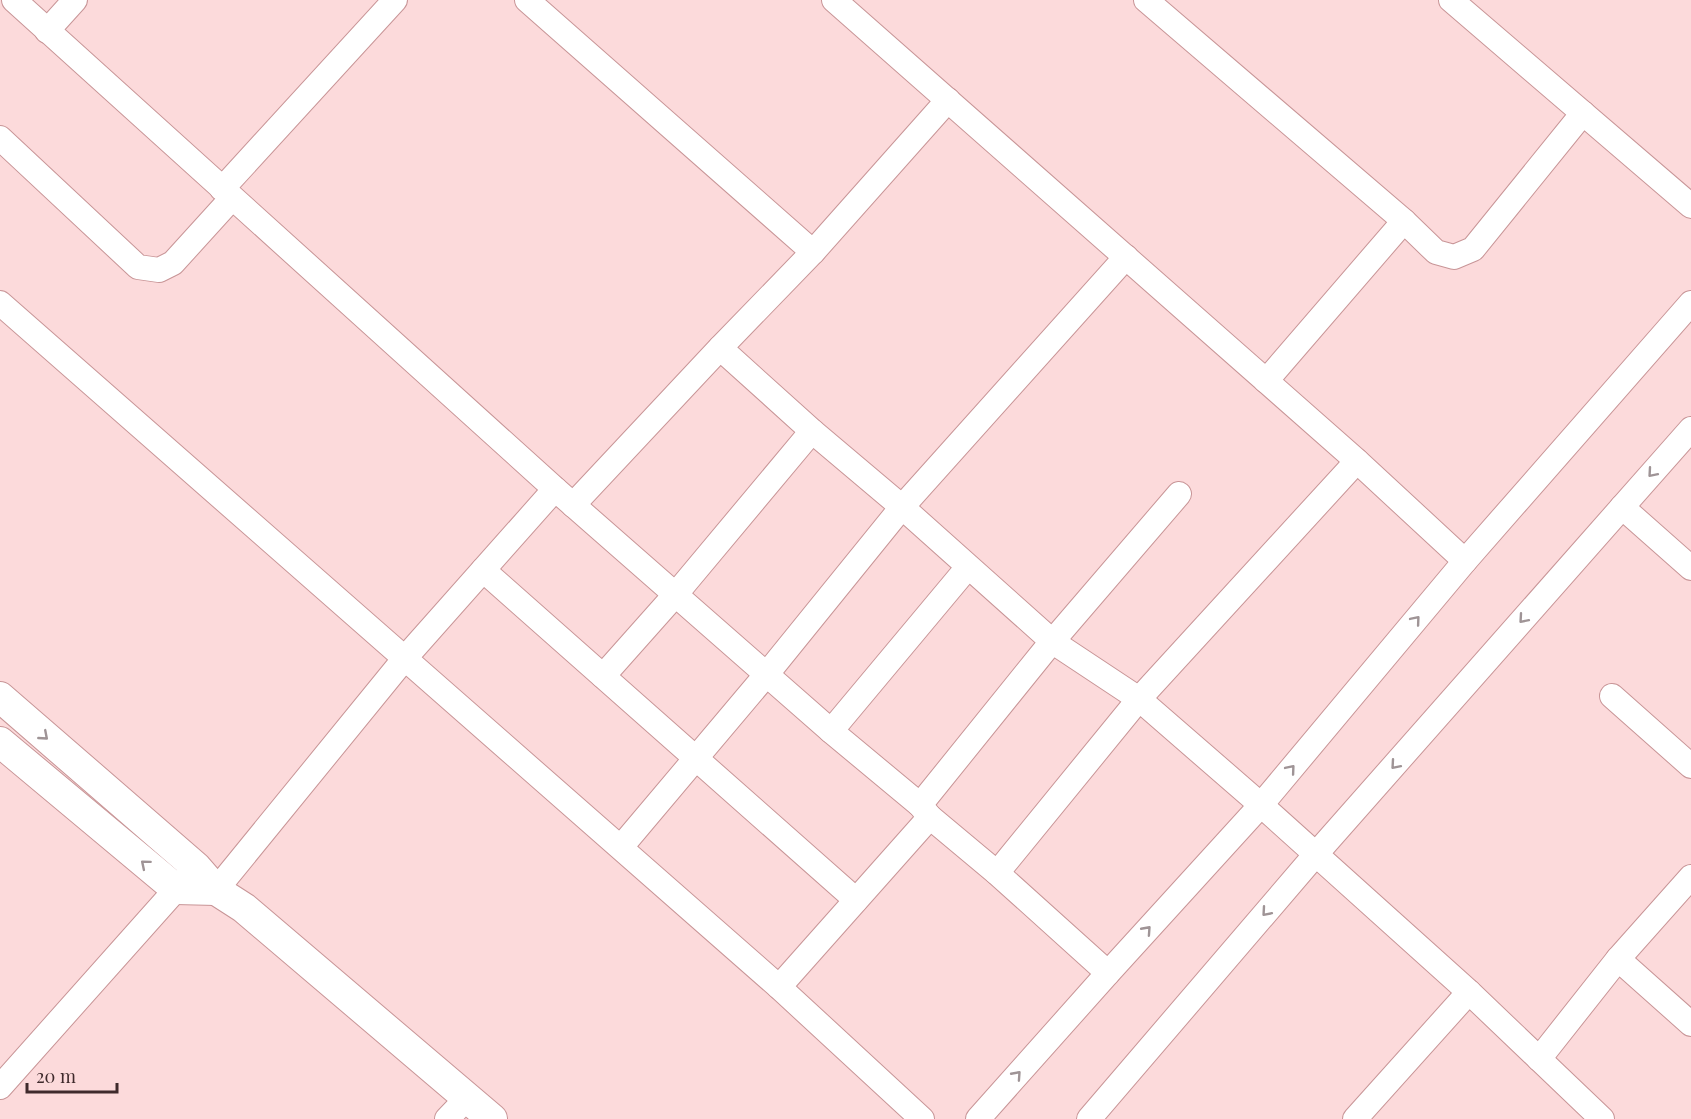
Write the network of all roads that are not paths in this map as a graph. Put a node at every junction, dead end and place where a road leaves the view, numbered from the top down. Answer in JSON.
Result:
{"nodes":[{"id":1,"x":14,"y":0,"type":"edge"},
{"id":2,"x":75,"y":0,"type":"edge"},
{"id":3,"x":395,"y":0,"type":"edge"},
{"id":4,"x":527,"y":0,"type":"edge"},
{"id":5,"x":834,"y":0,"type":"edge"},
{"id":6,"x":1146,"y":0,"type":"edge"},
{"id":7,"x":1451,"y":0,"type":"edge"},
{"id":8,"x":47,"y":31,"type":"junction"},
{"id":9,"x":948,"y":100,"type":"junction"},
{"id":10,"x":1583,"y":113,"type":"junction"},
{"id":11,"x":0,"y":138,"type":"edge"},
{"id":12,"x":227,"y":194,"type":"junction"},
{"id":13,"x":1691,"y":206,"type":"edge"},
{"id":14,"x":1404,"y":221,"type":"junction"},
{"id":15,"x":813,"y":252,"type":"junction"},
{"id":16,"x":1126,"y":257,"type":"junction"},
{"id":17,"x":0,"y":303,"type":"edge"},
{"id":18,"x":1691,"y":303,"type":"edge"},
{"id":19,"x":720,"y":348,"type":"junction"},
{"id":20,"x":1266,"y":381,"type":"junction"},
{"id":21,"x":1691,"y":429,"type":"edge"},
{"id":22,"x":812,"y":431,"type":"junction"},
{"id":23,"x":1357,"y":461,"type":"junction"},
{"id":24,"x":555,"y":489,"type":"junction"},
{"id":25,"x":1179,"y":494,"type":"dead end"},
{"id":26,"x":573,"y":505,"type":"junction"},
{"id":27,"x":902,"y":507,"type":"junction"},
{"id":28,"x":1622,"y":507,"type":"junction"},
{"id":29,"x":1466,"y":561,"type":"junction"},
{"id":30,"x":968,"y":567,"type":"junction"},
{"id":31,"x":1691,"y":568,"type":"edge"},
{"id":32,"x":483,"y":570,"type":"junction"},
{"id":33,"x":675,"y":595,"type":"junction"},
{"id":34,"x":1053,"y":642,"type":"junction"},
{"id":35,"x":405,"y":658,"type":"junction"},
{"id":36,"x":766,"y":675,"type":"junction"},
{"id":37,"x":603,"y":676,"type":"junction"},
{"id":38,"x":1611,"y":696,"type":"dead end"},
{"id":39,"x":0,"y":697,"type":"edge"},
{"id":40,"x":1139,"y":699,"type":"junction"},
{"id":41,"x":831,"y":731,"type":"junction"},
{"id":42,"x":0,"y":742,"type":"edge"},
{"id":43,"x":696,"y":758,"type":"junction"},
{"id":44,"x":1691,"y":766,"type":"edge"},
{"id":45,"x":1261,"y":805,"type":"junction"},
{"id":46,"x":925,"y":811,"type":"junction"},
{"id":47,"x":621,"y":848,"type":"junction"},
{"id":48,"x":1316,"y":854,"type":"junction"},
{"id":49,"x":196,"y":867,"type":"junction"},
{"id":50,"x":997,"y":873,"type":"junction"},
{"id":51,"x":1691,"y":877,"type":"edge"},
{"id":52,"x":176,"y":890,"type":"junction"},
{"id":53,"x":216,"y":890,"type":"junction"},
{"id":54,"x":856,"y":900,"type":"junction"},
{"id":55,"x":1618,"y":959,"type":"junction"},
{"id":56,"x":1108,"y":973,"type":"junction"},
{"id":57,"x":779,"y":987,"type":"junction"},
{"id":58,"x":1469,"y":992,"type":"junction"},
{"id":59,"x":1691,"y":1024,"type":"edge"},
{"id":60,"x":1539,"y":1059,"type":"junction"},
{"id":61,"x":0,"y":1087,"type":"edge"},
{"id":62,"x":468,"y":1097,"type":"junction"},
{"id":63,"x":447,"y":1119,"type":"edge"},
{"id":64,"x":492,"y":1119,"type":"edge"},
{"id":65,"x":922,"y":1119,"type":"edge"},
{"id":66,"x":978,"y":1119,"type":"edge"},
{"id":67,"x":1089,"y":1119,"type":"edge"},
{"id":68,"x":1355,"y":1119,"type":"edge"},
{"id":69,"x":1602,"y":1119,"type":"edge"}],
"edges":[{"from":1,"to":8,"type":"street"},
{"from":2,"to":8,"type":"street"},
{"from":3,"to":12,"type":"street"},
{"from":4,"to":15,"type":"street"},
{"from":5,"to":9,"type":"street"},
{"from":6,"to":14,"type":"street"},
{"from":7,"to":10,"type":"street"},
{"from":8,"to":12,"type":"street"},
{"from":9,"to":15,"type":"street"},
{"from":9,"to":16,"type":"street"},
{"from":10,"to":13,"type":"street"},
{"from":10,"to":14,"type":"street"},
{"from":11,"to":12,"type":"street"},
{"from":12,"to":24,"type":"street"},
{"from":14,"to":20,"type":"street"},
{"from":15,"to":19,"type":"street"},
{"from":16,"to":20,"type":"street"},
{"from":16,"to":27,"type":"street"},
{"from":17,"to":35,"type":"street"},
{"from":18,"to":29,"type":"street"},
{"from":19,"to":22,"type":"street"},
{"from":19,"to":26,"type":"street"},
{"from":20,"to":23,"type":"street"},
{"from":21,"to":28,"type":"street","one_way":true},
{"from":22,"to":27,"type":"street"},
{"from":22,"to":33,"type":"street"},
{"from":23,"to":29,"type":"street"},
{"from":23,"to":40,"type":"street"},
{"from":24,"to":26,"type":"street"},
{"from":24,"to":32,"type":"street"},
{"from":25,"to":34,"type":"street"},
{"from":26,"to":33,"type":"street"},
{"from":27,"to":30,"type":"street"},
{"from":27,"to":36,"type":"street"},
{"from":28,"to":31,"type":"street"},
{"from":28,"to":48,"type":"street","one_way":true},
{"from":45,"to":29,"type":"street","one_way":true},
{"from":30,"to":34,"type":"street"},
{"from":30,"to":41,"type":"street"},
{"from":32,"to":35,"type":"street"},
{"from":32,"to":37,"type":"street"},
{"from":33,"to":36,"type":"street"},
{"from":33,"to":37,"type":"street"},
{"from":34,"to":40,"type":"street"},
{"from":34,"to":46,"type":"street"},
{"from":35,"to":47,"type":"street"},
{"from":35,"to":53,"type":"street"},
{"from":36,"to":41,"type":"street"},
{"from":36,"to":43,"type":"street"},
{"from":37,"to":43,"type":"street"},
{"from":38,"to":44,"type":"street"},
{"from":39,"to":49,"type":"street","one_way":true},
{"from":40,"to":45,"type":"street"},
{"from":40,"to":50,"type":"street"},
{"from":41,"to":46,"type":"street"},
{"from":52,"to":42,"type":"street","one_way":true},
{"from":43,"to":47,"type":"street"},
{"from":43,"to":54,"type":"street"},
{"from":45,"to":48,"type":"street"},
{"from":56,"to":45,"type":"street","one_way":true},
{"from":46,"to":50,"type":"street"},
{"from":46,"to":54,"type":"street"},
{"from":47,"to":57,"type":"street"},
{"from":48,"to":58,"type":"street"},
{"from":48,"to":67,"type":"street","one_way":true},
{"from":49,"to":52,"type":"street"},
{"from":49,"to":53,"type":"street"},
{"from":50,"to":56,"type":"street"},
{"from":51,"to":55,"type":"street"},
{"from":52,"to":53,"type":"street"},
{"from":52,"to":61,"type":"street"},
{"from":53,"to":62,"type":"street"},
{"from":54,"to":57,"type":"street"},
{"from":55,"to":59,"type":"street"},
{"from":55,"to":60,"type":"street"},
{"from":66,"to":56,"type":"street","one_way":true},
{"from":57,"to":65,"type":"street"},
{"from":58,"to":60,"type":"street"},
{"from":58,"to":68,"type":"street"},
{"from":60,"to":69,"type":"street"},
{"from":62,"to":63,"type":"street"},
{"from":62,"to":64,"type":"street"}]}
